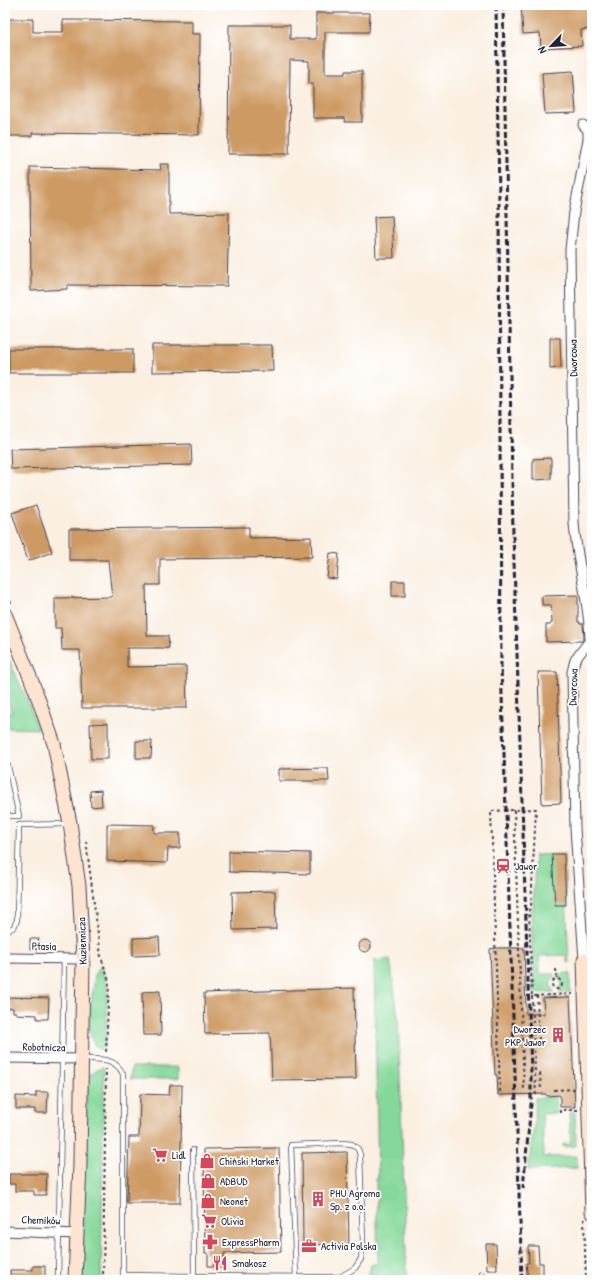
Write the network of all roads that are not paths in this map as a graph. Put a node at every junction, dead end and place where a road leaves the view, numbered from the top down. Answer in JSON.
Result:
{"nodes":[{"id":1,"x":583,"y":125,"type":"dead end"},
{"id":2,"x":5,"y":614,"type":"edge"},
{"id":3,"x":10,"y":644,"type":"edge"},
{"id":4,"x":8,"y":766,"type":"dead end"},
{"id":5,"x":5,"y":816,"type":"edge"},
{"id":6,"x":19,"y":816,"type":"junction"},
{"id":7,"x":70,"y":823,"type":"junction"},
{"id":8,"x":19,"y":825,"type":"junction"},
{"id":9,"x":5,"y":932,"type":"edge"},
{"id":10,"x":5,"y":958,"type":"edge"},
{"id":11,"x":64,"y":958,"type":"junction"},
{"id":12,"x":83,"y":959,"type":"junction"},
{"id":13,"x":584,"y":960,"type":"joint"},
{"id":14,"x":5,"y":1058,"type":"edge"},
{"id":15,"x":62,"y":1059,"type":"junction"},
{"id":16,"x":82,"y":1059,"type":"junction"},
{"id":17,"x":193,"y":1150,"type":"dead end"},
{"id":18,"x":592,"y":1212,"type":"edge"},
{"id":19,"x":5,"y":1231,"type":"edge"},
{"id":20,"x":59,"y":1232,"type":"junction"},
{"id":21,"x":77,"y":1234,"type":"junction"},
{"id":22,"x":481,"y":1274,"type":"dead end"},
{"id":23,"x":194,"y":1276,"type":"junction"},
{"id":24,"x":123,"y":1278,"type":"edge"},
{"id":25,"x":296,"y":1278,"type":"edge"},
{"id":26,"x":58,"y":1280,"type":"edge"},
{"id":27,"x":75,"y":1280,"type":"edge"},
{"id":28,"x":481,"y":1280,"type":"edge"}],
"edges":[{"from":1,"to":13,"type":"street","name":"Dworcowa"},
{"from":2,"to":3,"type":"main road","name":"Kuziennicza"},
{"from":3,"to":7,"type":"main road","name":"Kuziennicza"},
{"from":4,"to":6,"type":"lane"},
{"from":5,"to":6,"type":"lane"},
{"from":6,"to":8,"type":"lane"},
{"from":7,"to":8,"type":"lane"},
{"from":7,"to":12,"type":"main road","name":"Kuziennicza"},
{"from":8,"to":9,"type":"lane"},
{"from":10,"to":11,"type":"street","name":"Ptasia"},
{"from":11,"to":12,"type":"street","name":"Ptasia"},
{"from":11,"to":15,"type":"lane"},
{"from":12,"to":16,"type":"main road","name":"Kuziennicza"},
{"from":13,"to":18,"type":"main road","name":"Dworcowa"},
{"from":14,"to":15,"type":"street","name":"Robotnicza"},
{"from":15,"to":16,"type":"street","name":"Robotnicza"},
{"from":15,"to":20,"type":"lane"},
{"from":16,"to":21,"type":"main road","name":"Kuziennicza"},
{"from":16,"to":24,"type":"lane"},
{"from":17,"to":23,"type":"lane"},
{"from":19,"to":20,"type":"street","name":"Chemików"},
{"from":20,"to":21,"type":"street","name":"Chemików"},
{"from":20,"to":26,"type":"lane"},
{"from":21,"to":27,"type":"main road","name":"Kuziennicza"},
{"from":22,"to":28,"type":"lane"},
{"from":23,"to":24,"type":"lane"},
{"from":23,"to":25,"type":"lane"},
{"from":25,"to":25,"type":"lane"}]}
